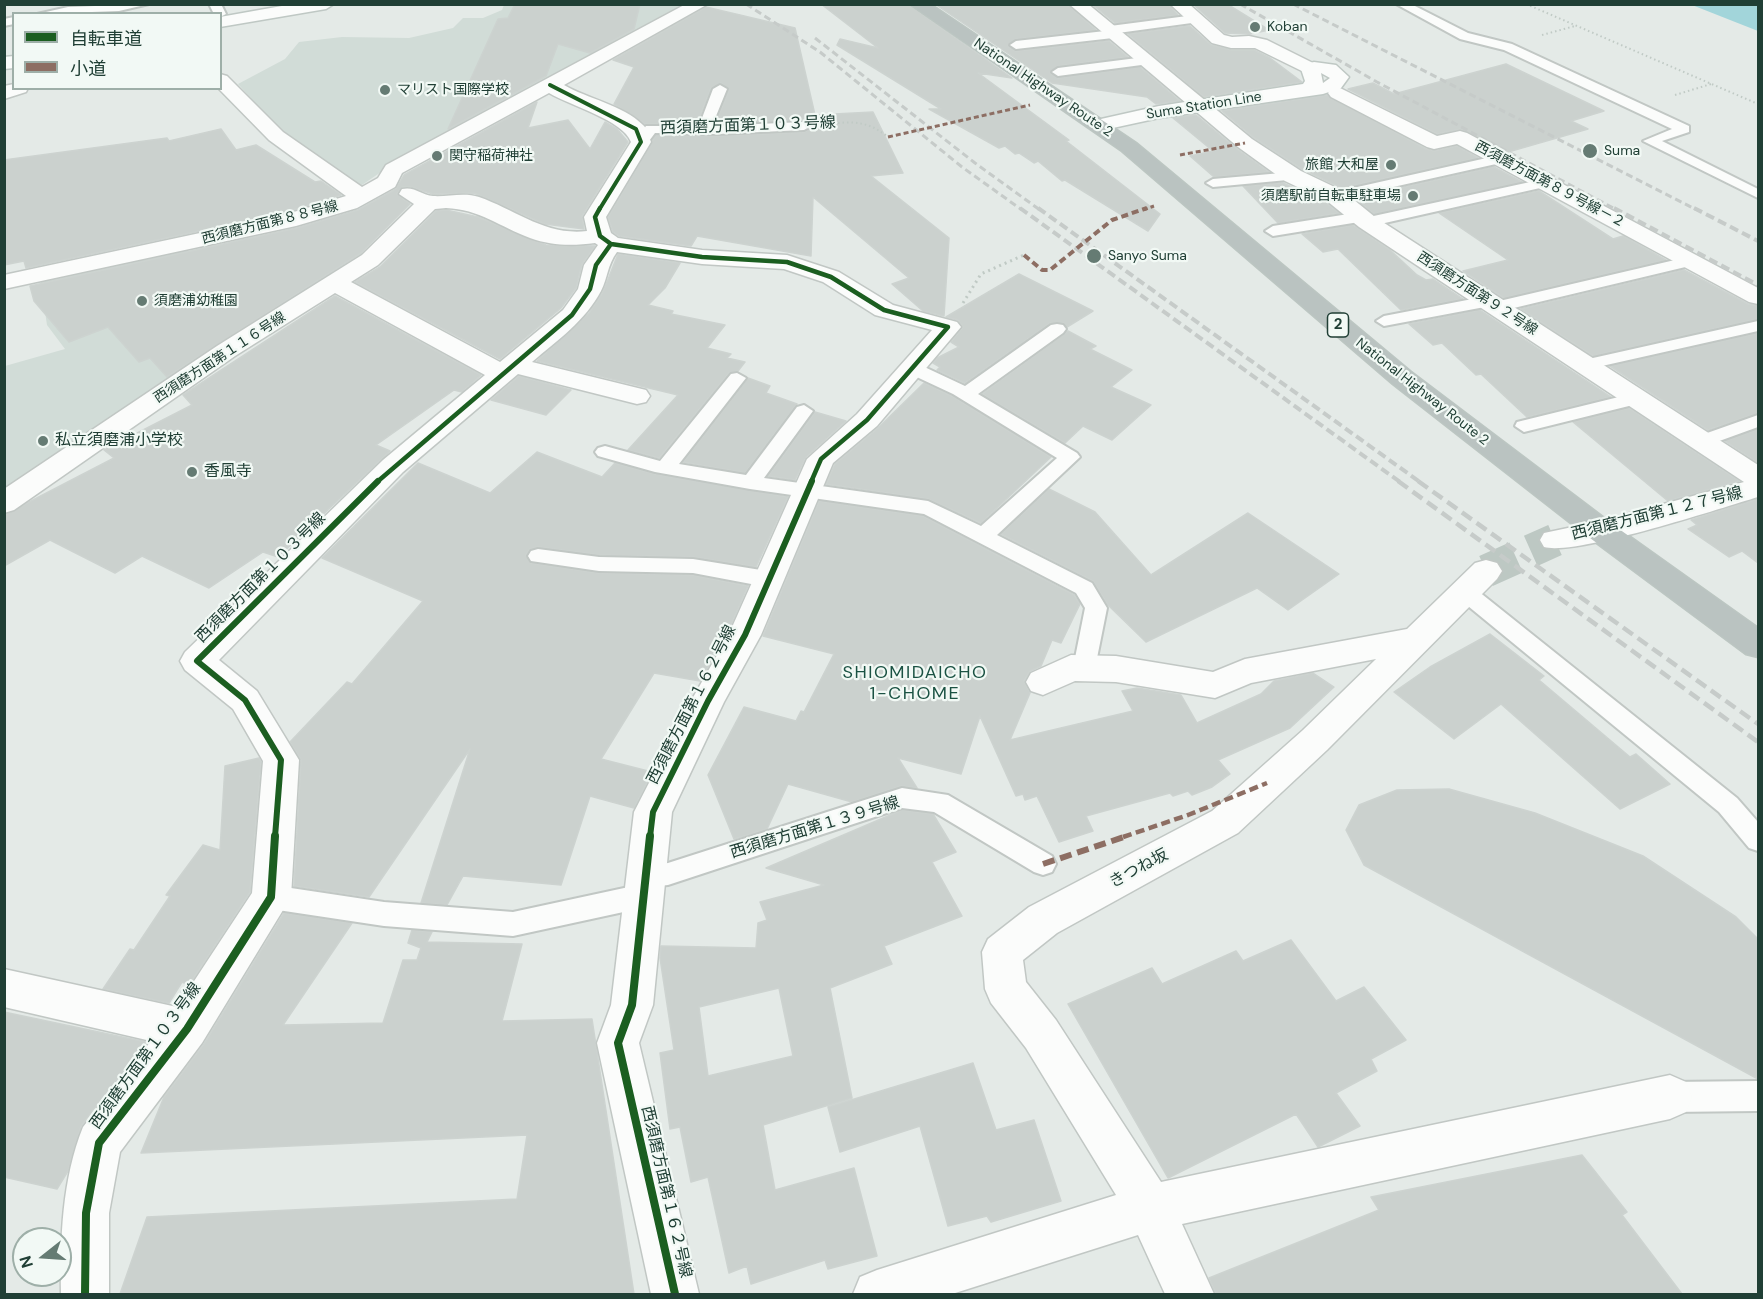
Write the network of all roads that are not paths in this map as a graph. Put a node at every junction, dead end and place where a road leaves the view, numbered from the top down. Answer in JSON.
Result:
{"nodes":[{"id":1,"x":144,"y":4,"type":"edge"},
{"id":2,"x":326,"y":4,"type":"edge"},
{"id":3,"x":700,"y":4,"type":"edge"},
{"id":4,"x":918,"y":4,"type":"edge"},
{"id":5,"x":1077,"y":4,"type":"edge"},
{"id":6,"x":1178,"y":4,"type":"edge"},
{"id":7,"x":1401,"y":4,"type":"edge"},
{"id":8,"x":54,"y":12,"type":"edge"},
{"id":9,"x":1195,"y":19,"type":"junction"},
{"id":10,"x":222,"y":21,"type":"edge"},
{"id":11,"x":1112,"y":32,"type":"junction"},
{"id":12,"x":1016,"y":45,"type":"dead end"},
{"id":13,"x":1145,"y":61,"type":"junction"},
{"id":14,"x":1058,"y":72,"type":"dead end"},
{"id":15,"x":222,"y":82,"type":"edge"},
{"id":16,"x":550,"y":85,"type":"junction"},
{"id":17,"x":720,"y":89,"type":"dead end"},
{"id":18,"x":1338,"y":93,"type":"dead end"},
{"id":19,"x":1199,"y":107,"type":"junction"},
{"id":20,"x":1099,"y":125,"type":"junction"},
{"id":21,"x":804,"y":126,"type":"road end"},
{"id":22,"x":704,"y":130,"type":"junction"},
{"id":23,"x":641,"y":142,"type":"junction"},
{"id":24,"x":1500,"y":159,"type":"junction"},
{"id":25,"x":1293,"y":176,"type":"junction"},
{"id":26,"x":387,"y":182,"type":"junction"},
{"id":27,"x":1214,"y":183,"type":"dead end"},
{"id":28,"x":1544,"y":183,"type":"junction"},
{"id":29,"x":1758,"y":194,"type":"edge"},
{"id":30,"x":361,"y":196,"type":"junction"},
{"id":31,"x":1335,"y":196,"type":"junction"},
{"id":32,"x":428,"y":203,"type":"junction"},
{"id":33,"x":1364,"y":219,"type":"junction"},
{"id":34,"x":1273,"y":231,"type":"dead end"},
{"id":35,"x":606,"y":240,"type":"junction"},
{"id":36,"x":1692,"y":261,"type":"junction"},
{"id":37,"x":4,"y":282,"type":"edge"},
{"id":38,"x":336,"y":284,"type":"junction"},
{"id":39,"x":1758,"y":297,"type":"edge"},
{"id":40,"x":1492,"y":304,"type":"junction"},
{"id":41,"x":1384,"y":321,"type":"dead end"},
{"id":42,"x":1758,"y":326,"type":"edge"},
{"id":43,"x":1057,"y":329,"type":"dead end"},
{"id":44,"x":1584,"y":365,"type":"junction"},
{"id":45,"x":912,"y":368,"type":"junction"},
{"id":46,"x":508,"y":369,"type":"junction"},
{"id":47,"x":737,"y":378,"type":"dead end"},
{"id":48,"x":966,"y":394,"type":"junction"},
{"id":49,"x":637,"y":396,"type":"dead end"},
{"id":50,"x":1635,"y":399,"type":"junction"},
{"id":51,"x":804,"y":411,"type":"dead end"},
{"id":52,"x":1758,"y":421,"type":"edge"},
{"id":53,"x":1524,"y":426,"type":"dead end"},
{"id":54,"x":1700,"y":442,"type":"junction"},
{"id":55,"x":605,"y":452,"type":"dead end"},
{"id":56,"x":665,"y":468,"type":"junction"},
{"id":57,"x":1758,"y":478,"type":"edge"},
{"id":58,"x":750,"y":483,"type":"junction"},
{"id":59,"x":1758,"y":488,"type":"edge"},
{"id":60,"x":806,"y":492,"type":"junction"},
{"id":61,"x":4,"y":503,"type":"edge"},
{"id":62,"x":1600,"y":531,"type":"junction"},
{"id":63,"x":983,"y":536,"type":"junction"},
{"id":64,"x":1555,"y":540,"type":"tunnel mouth"},
{"id":65,"x":538,"y":556,"type":"dead end"},
{"id":66,"x":768,"y":579,"type":"junction"},
{"id":67,"x":1475,"y":582,"type":"joint"},
{"id":68,"x":1418,"y":639,"type":"junction"},
{"id":69,"x":1758,"y":645,"type":"edge"},
{"id":70,"x":1084,"y":668,"type":"junction"},
{"id":71,"x":1043,"y":682,"type":"dead end"},
{"id":72,"x":1758,"y":840,"type":"edge"},
{"id":73,"x":1043,"y":864,"type":"dead end"},
{"id":74,"x":644,"y":886,"type":"junction"},
{"id":75,"x":271,"y":897,"type":"junction"},
{"id":76,"x":4,"y":987,"type":"edge"},
{"id":77,"x":187,"y":1029,"type":"junction"},
{"id":78,"x":1758,"y":1096,"type":"edge"},
{"id":79,"x":1670,"y":1097,"type":"joint"},
{"id":80,"x":1150,"y":1208,"type":"junction"},
{"id":81,"x":85,"y":1294,"type":"edge"},
{"id":82,"x":675,"y":1294,"type":"edge"},
{"id":83,"x":877,"y":1294,"type":"edge"},
{"id":84,"x":1190,"y":1294,"type":"edge"}],
"edges":[{"from":1,"to":8,"type":"lane"},
{"from":2,"to":10,"type":"street"},
{"from":3,"to":16,"type":"street","name":"西須磨方面第８８号線"},
{"from":4,"to":20,"type":"highway","name":"National Highway Route 2","number":"2"},
{"from":5,"to":11,"type":"street","name":"西須磨方面第９２号線"},
{"from":6,"to":9,"type":"street"},
{"from":7,"to":29,"type":"lane"},
{"from":9,"to":11,"type":"lane"},
{"from":9,"to":19,"type":"street","name":"Suma Station Line"},
{"from":11,"to":12,"type":"lane"},
{"from":11,"to":13,"type":"street","name":"西須磨方面第９２号線"},
{"from":13,"to":14,"type":"lane"},
{"from":13,"to":19,"type":"street","name":"西須磨方面第９２号線"},
{"from":15,"to":30,"type":"street"},
{"from":16,"to":23,"type":"street"},
{"from":16,"to":26,"type":"street","name":"西須磨方面第８８号線"},
{"from":17,"to":22,"type":"lane"},
{"from":18,"to":24,"type":"street","name":"西須磨方面第８９号線－２"},
{"from":19,"to":20,"type":"street","name":"Suma Station Line"},
{"from":19,"to":25,"type":"street","name":"西須磨方面第９２号線"},
{"from":20,"to":62,"type":"highway","name":"National Highway Route 2","number":"2"},
{"from":21,"to":22,"type":"lane","name":"西須磨方面第１０３号線"},
{"from":22,"to":23,"type":"lane","name":"西須磨方面第１０３号線"},
{"from":23,"to":35,"type":"street","name":"西須磨方面第１０３号線"},
{"from":24,"to":28,"type":"street","name":"西須磨方面第８９号線－２"},
{"from":24,"to":31,"type":"lane"},
{"from":25,"to":27,"type":"lane"},
{"from":25,"to":31,"type":"street","name":"西須磨方面第９２号線"},
{"from":26,"to":30,"type":"street","name":"西須磨方面第８８号線"},
{"from":26,"to":32,"type":"street"},
{"from":28,"to":33,"type":"lane"},
{"from":28,"to":36,"type":"street","name":"西須磨方面第８９号線－２"},
{"from":30,"to":37,"type":"street","name":"西須磨方面第８８号線"},
{"from":31,"to":33,"type":"street","name":"西須磨方面第９２号線"},
{"from":32,"to":35,"type":"street"},
{"from":32,"to":38,"type":"street","name":"西須磨方面第１１６号線"},
{"from":33,"to":34,"type":"lane"},
{"from":33,"to":40,"type":"street","name":"西須磨方面第９２号線"},
{"from":35,"to":45,"type":"street","name":"西須磨方面第１６２号線"},
{"from":35,"to":46,"type":"street","name":"西須磨方面第１０３号線"},
{"from":36,"to":39,"type":"street","name":"西須磨方面第８９号線－２"},
{"from":36,"to":40,"type":"lane"},
{"from":38,"to":46,"type":"street"},
{"from":38,"to":61,"type":"street","name":"西須磨方面第１１６号線"},
{"from":40,"to":41,"type":"lane"},
{"from":40,"to":44,"type":"street","name":"西須磨方面第９２号線"},
{"from":42,"to":44,"type":"lane"},
{"from":43,"to":48,"type":"lane"},
{"from":44,"to":50,"type":"street","name":"西須磨方面第９２号線"},
{"from":45,"to":48,"type":"lane"},
{"from":45,"to":60,"type":"street","name":"西須磨方面第１６２号線"},
{"from":46,"to":49,"type":"street"},
{"from":46,"to":75,"type":"street","name":"西須磨方面第１０３号線"},
{"from":47,"to":56,"type":"lane"},
{"from":48,"to":63,"type":"lane"},
{"from":50,"to":53,"type":"lane"},
{"from":50,"to":54,"type":"street","name":"西須磨方面第９２号線"},
{"from":51,"to":58,"type":"lane"},
{"from":52,"to":54,"type":"lane"},
{"from":54,"to":57,"type":"street","name":"西須磨方面第９２号線"},
{"from":55,"to":56,"type":"lane"},
{"from":56,"to":58,"type":"lane"},
{"from":58,"to":60,"type":"lane"},
{"from":59,"to":62,"type":"street","name":"西須磨方面第１２７号線"},
{"from":60,"to":63,"type":"lane"},
{"from":60,"to":66,"type":"street","name":"西須磨方面第１６２号線"},
{"from":62,"to":64,"type":"street","name":"西須磨方面第１２７号線"},
{"from":62,"to":69,"type":"highway","name":"National Highway Route 2","number":"2"},
{"from":63,"to":70,"type":"lane"},
{"from":65,"to":66,"type":"lane"},
{"from":66,"to":74,"type":"street","name":"西須磨方面第１６２号線"},
{"from":67,"to":68,"type":"street","name":"きつね坂"},
{"from":67,"to":72,"type":"lane"},
{"from":68,"to":70,"type":"street"},
{"from":68,"to":80,"type":"street","name":"きつね坂"},
{"from":70,"to":71,"type":"street"},
{"from":73,"to":74,"type":"lane","name":"西須磨方面第１３９号線"},
{"from":74,"to":75,"type":"lane","name":"西須磨方面第１３９号線"},
{"from":74,"to":82,"type":"street","name":"西須磨方面第１６２号線"},
{"from":75,"to":77,"type":"street","name":"西須磨方面第１０３号線"},
{"from":76,"to":77,"type":"street"},
{"from":77,"to":81,"type":"street","name":"西須磨方面第１０３号線"},
{"from":78,"to":79,"type":"lane"},
{"from":79,"to":80,"type":"street"},
{"from":80,"to":83,"type":"street"},
{"from":80,"to":84,"type":"street"}]}
